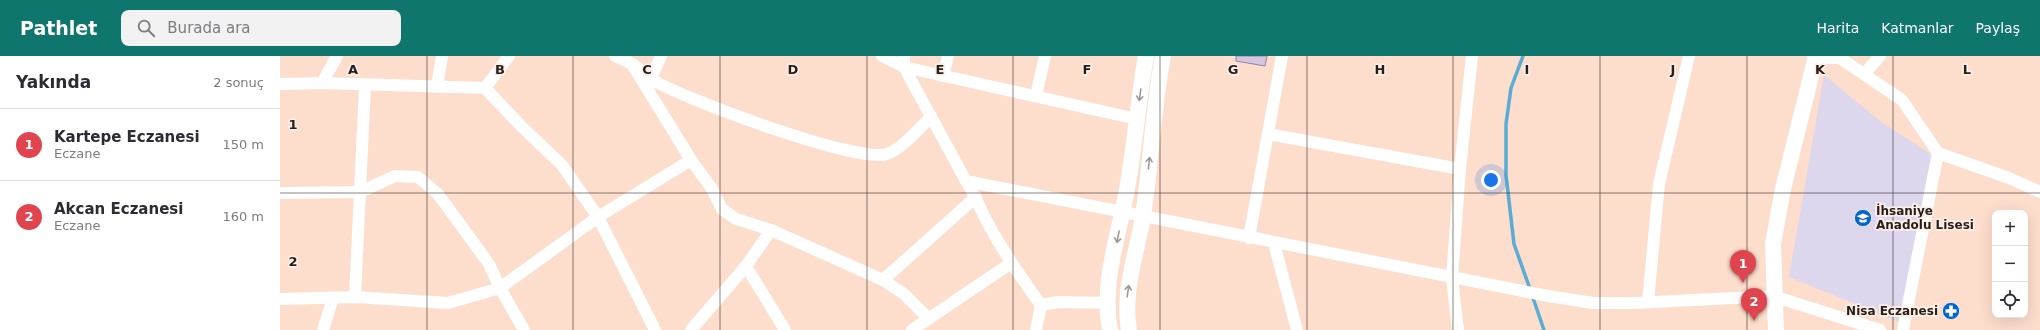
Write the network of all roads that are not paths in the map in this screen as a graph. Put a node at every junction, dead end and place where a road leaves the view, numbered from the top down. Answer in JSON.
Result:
{"nodes":[{"id":1,"x":337,"y":56,"type":"edge"},
{"id":2,"x":442,"y":56,"type":"edge"},
{"id":3,"x":509,"y":56,"type":"edge"},
{"id":4,"x":615,"y":56,"type":"edge"},
{"id":5,"x":661,"y":56,"type":"edge"},
{"id":6,"x":882,"y":56,"type":"edge"},
{"id":7,"x":948,"y":56,"type":"edge"},
{"id":8,"x":1045,"y":56,"type":"edge"},
{"id":9,"x":1146,"y":56,"type":"edge"},
{"id":10,"x":1163,"y":56,"type":"edge"},
{"id":11,"x":1282,"y":56,"type":"edge"},
{"id":12,"x":1472,"y":56,"type":"edge"},
{"id":13,"x":1689,"y":56,"type":"edge"},
{"id":14,"x":1880,"y":56,"type":"edge"},
{"id":15,"x":1816,"y":57,"type":"edge"},
{"id":16,"x":904,"y":62,"type":"edge"},
{"id":17,"x":632,"y":64,"type":"junction"},
{"id":18,"x":1866,"y":74,"type":"junction"},
{"id":19,"x":943,"y":76,"type":"junction"},
{"id":20,"x":651,"y":79,"type":"junction"},
{"id":21,"x":322,"y":83,"type":"junction"},
{"id":22,"x":280,"y":84,"type":"edge"},
{"id":23,"x":365,"y":85,"type":"junction"},
{"id":24,"x":437,"y":86,"type":"junction"},
{"id":25,"x":485,"y":88,"type":"junction"},
{"id":26,"x":1036,"y":96,"type":"junction"},
{"id":27,"x":931,"y":117,"type":"junction"},
{"id":28,"x":1136,"y":119,"type":"junction"},
{"id":29,"x":1268,"y":134,"type":"junction"},
{"id":30,"x":1938,"y":153,"type":"junction"},
{"id":31,"x":691,"y":160,"type":"junction"},
{"id":32,"x":1460,"y":169,"type":"junction"},
{"id":33,"x":966,"y":181,"type":"junction"},
{"id":34,"x":360,"y":192,"type":"junction"},
{"id":35,"x":2040,"y":192,"type":"edge"},
{"id":36,"x":280,"y":193,"type":"edge"},
{"id":37,"x":976,"y":197,"type":"junction"},
{"id":38,"x":1123,"y":212,"type":"junction"},
{"id":39,"x":1143,"y":216,"type":"junction"},
{"id":40,"x":598,"y":217,"type":"junction"},
{"id":41,"x":771,"y":230,"type":"junction"},
{"id":42,"x":1249,"y":238,"type":"junction"},
{"id":43,"x":1274,"y":243,"type":"junction"},
{"id":44,"x":1011,"y":263,"type":"junction"},
{"id":45,"x":746,"y":266,"type":"junction"},
{"id":46,"x":1452,"y":278,"type":"junction"},
{"id":47,"x":883,"y":280,"type":"junction"},
{"id":48,"x":500,"y":288,"type":"junction"},
{"id":49,"x":356,"y":296,"type":"junction"},
{"id":50,"x":1773,"y":296,"type":"junction"},
{"id":51,"x":333,"y":298,"type":"junction"},
{"id":52,"x":280,"y":299,"type":"edge"},
{"id":53,"x":1648,"y":302,"type":"junction"},
{"id":54,"x":1108,"y":303,"type":"junction"},
{"id":55,"x":1041,"y":305,"type":"junction"},
{"id":56,"x":929,"y":319,"type":"junction"},
{"id":57,"x":323,"y":330,"type":"edge"},
{"id":58,"x":524,"y":330,"type":"edge"},
{"id":59,"x":656,"y":330,"type":"edge"},
{"id":60,"x":692,"y":330,"type":"edge"},
{"id":61,"x":785,"y":330,"type":"edge"},
{"id":62,"x":912,"y":330,"type":"edge"},
{"id":63,"x":1036,"y":330,"type":"edge"},
{"id":64,"x":1110,"y":330,"type":"edge"},
{"id":65,"x":1129,"y":330,"type":"edge"},
{"id":66,"x":1297,"y":330,"type":"edge"},
{"id":67,"x":1458,"y":330,"type":"edge"},
{"id":68,"x":1776,"y":330,"type":"edge"},
{"id":69,"x":1880,"y":330,"type":"edge"},
{"id":70,"x":1903,"y":330,"type":"edge"}],
"edges":[{"from":1,"to":21,"type":"street"},
{"from":2,"to":24,"type":"street"},
{"from":3,"to":25,"type":"street"},
{"from":4,"to":17,"type":"street"},
{"from":5,"to":20,"type":"street"},
{"from":6,"to":16,"type":"street"},
{"from":7,"to":19,"type":"street"},
{"from":8,"to":26,"type":"street"},
{"from":9,"to":28,"type":"main road","one_way":true},
{"from":39,"to":10,"type":"main road","one_way":true},
{"from":11,"to":29,"type":"street"},
{"from":12,"to":32,"type":"street"},
{"from":13,"to":53,"type":"street"},
{"from":14,"to":18,"type":"street"},
{"from":15,"to":18,"type":"street"},
{"from":15,"to":50,"type":"main road"},
{"from":16,"to":19,"type":"street"},
{"from":16,"to":27,"type":"street"},
{"from":17,"to":20,"type":"street"},
{"from":17,"to":31,"type":"street"},
{"from":18,"to":30,"type":"street"},
{"from":19,"to":26,"type":"street"},
{"from":20,"to":27,"type":"street"},
{"from":21,"to":22,"type":"street"},
{"from":21,"to":23,"type":"street"},
{"from":23,"to":24,"type":"street"},
{"from":23,"to":34,"type":"street"},
{"from":24,"to":25,"type":"street"},
{"from":25,"to":40,"type":"street"},
{"from":26,"to":28,"type":"street"},
{"from":27,"to":33,"type":"street"},
{"from":28,"to":38,"type":"main road"},
{"from":29,"to":32,"type":"street"},
{"from":29,"to":42,"type":"street"},
{"from":30,"to":35,"type":"street"},
{"from":30,"to":70,"type":"street"},
{"from":31,"to":40,"type":"street"},
{"from":31,"to":41,"type":"street"},
{"from":32,"to":46,"type":"street"},
{"from":33,"to":37,"type":"street"},
{"from":33,"to":38,"type":"street"},
{"from":34,"to":36,"type":"street"},
{"from":34,"to":48,"type":"street"},
{"from":34,"to":49,"type":"street"},
{"from":37,"to":44,"type":"street"},
{"from":37,"to":47,"type":"street"},
{"from":38,"to":39,"type":"street"},
{"from":38,"to":54,"type":"main road","one_way":true},
{"from":39,"to":42,"type":"street"},
{"from":65,"to":39,"type":"main road","one_way":true},
{"from":40,"to":48,"type":"street"},
{"from":40,"to":59,"type":"street"},
{"from":41,"to":45,"type":"street"},
{"from":41,"to":47,"type":"street"},
{"from":42,"to":43,"type":"street"},
{"from":43,"to":46,"type":"street"},
{"from":43,"to":66,"type":"street"},
{"from":44,"to":55,"type":"street"},
{"from":44,"to":56,"type":"street"},
{"from":45,"to":60,"type":"street"},
{"from":45,"to":61,"type":"street"},
{"from":46,"to":53,"type":"street"},
{"from":46,"to":67,"type":"street"},
{"from":47,"to":56,"type":"street"},
{"from":48,"to":49,"type":"street"},
{"from":48,"to":58,"type":"street"},
{"from":49,"to":51,"type":"street"},
{"from":50,"to":53,"type":"street"},
{"from":50,"to":68,"type":"main road"},
{"from":50,"to":69,"type":"street"},
{"from":51,"to":52,"type":"street"},
{"from":51,"to":57,"type":"street"},
{"from":54,"to":55,"type":"street"},
{"from":54,"to":64,"type":"main road"},
{"from":55,"to":63,"type":"street"},
{"from":56,"to":62,"type":"street"}]}
